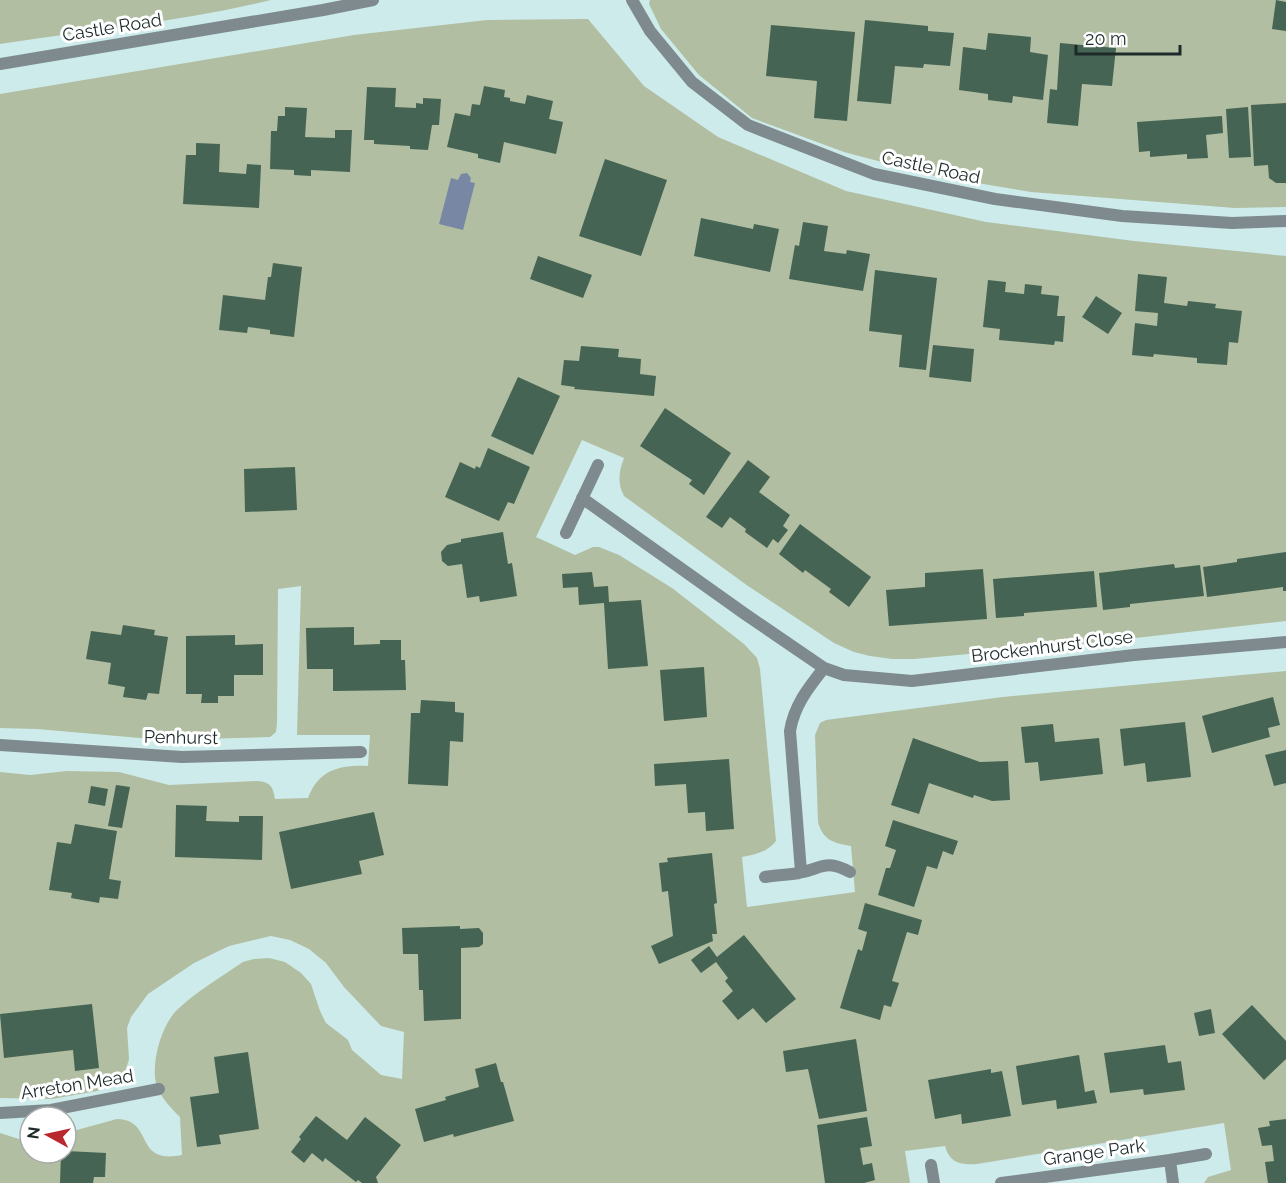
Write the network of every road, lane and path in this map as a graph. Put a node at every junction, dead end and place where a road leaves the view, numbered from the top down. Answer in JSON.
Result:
{"nodes":[{"id":1,"x":373,"y":0,"type":"edge"},
{"id":2,"x":632,"y":0,"type":"edge"},
{"id":3,"x":0,"y":64,"type":"edge"},
{"id":4,"x":1286,"y":221,"type":"edge"},
{"id":5,"x":598,"y":465,"type":"dead end"},
{"id":6,"x":582,"y":498,"type":"junction"},
{"id":7,"x":566,"y":533,"type":"dead end"},
{"id":8,"x":1286,"y":642,"type":"edge"},
{"id":9,"x":824,"y":668,"type":"junction"},
{"id":10,"x":0,"y":745,"type":"edge"},
{"id":11,"x":361,"y":752,"type":"dead end"},
{"id":12,"x":801,"y":872,"type":"junction"},
{"id":13,"x":850,"y":872,"type":"dead end"},
{"id":14,"x":765,"y":877,"type":"dead end"},
{"id":15,"x":159,"y":1089,"type":"dead end"},
{"id":16,"x":0,"y":1113,"type":"edge"},
{"id":17,"x":1206,"y":1154,"type":"dead end"},
{"id":18,"x":1170,"y":1160,"type":"junction"},
{"id":19,"x":931,"y":1165,"type":"dead end"},
{"id":20,"x":934,"y":1183,"type":"edge"},
{"id":21,"x":1001,"y":1183,"type":"edge"},
{"id":22,"x":1173,"y":1183,"type":"edge"}],
"edges":[{"from":1,"to":3,"type":"street","name":"Castle Road"},
{"from":2,"to":4,"type":"street","name":"Castle Road"},
{"from":5,"to":6,"type":"street"},
{"from":6,"to":7,"type":"street"},
{"from":6,"to":9,"type":"street","name":"Brockenhurst Close"},
{"from":8,"to":9,"type":"street","name":"Brockenhurst Close"},
{"from":9,"to":12,"type":"street"},
{"from":10,"to":11,"type":"street","name":"Penhurst"},
{"from":12,"to":13,"type":"street"},
{"from":12,"to":14,"type":"street"},
{"from":15,"to":16,"type":"street","name":"Arreton Mead"},
{"from":17,"to":18,"type":"street"},
{"from":18,"to":21,"type":"street","name":"Grange Park"},
{"from":18,"to":22,"type":"street","name":"Grange Park"},
{"from":19,"to":20,"type":"street"}]}
